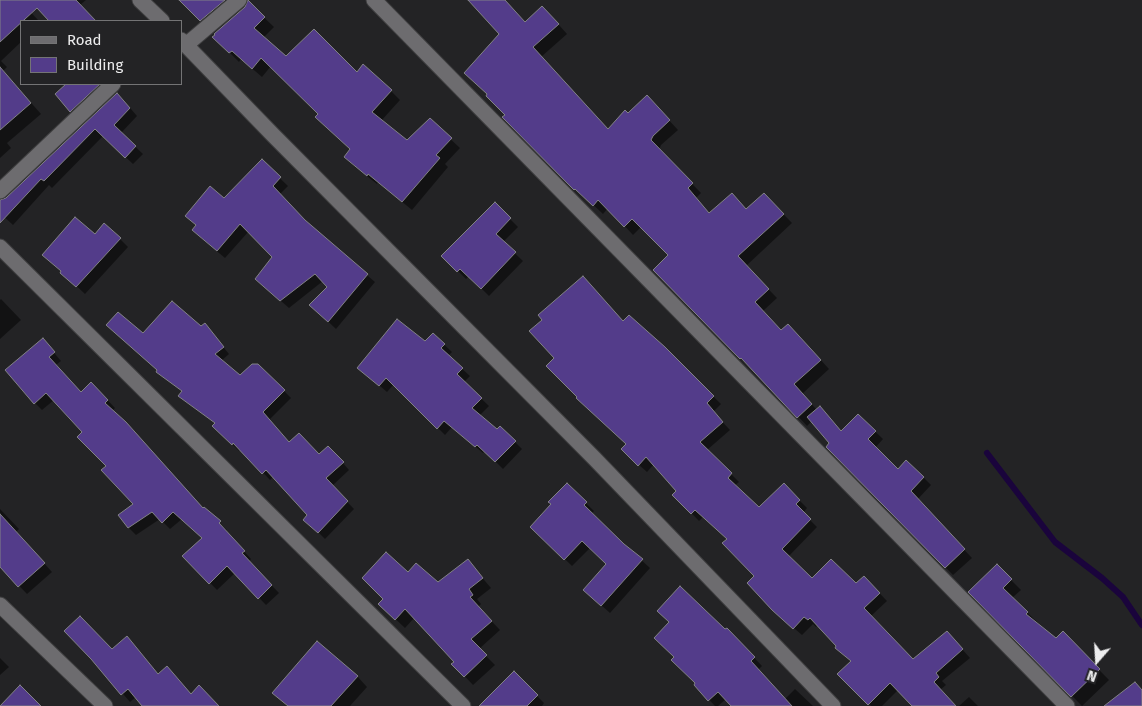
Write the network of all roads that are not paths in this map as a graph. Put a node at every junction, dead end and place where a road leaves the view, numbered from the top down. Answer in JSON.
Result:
{"nodes":[{"id":1,"x":140,"y":0,"type":"edge"},
{"id":2,"x":239,"y":0,"type":"edge"},
{"id":3,"x":374,"y":0,"type":"edge"},
{"id":4,"x":161,"y":20,"type":"edge"},
{"id":5,"x":184,"y":43,"type":"edge"},
{"id":6,"x":112,"y":85,"type":"edge"},
{"id":7,"x":0,"y":191,"type":"edge"},
{"id":8,"x":0,"y":247,"type":"edge"},
{"id":9,"x":0,"y":605,"type":"edge"},
{"id":10,"x":106,"y":706,"type":"edge"},
{"id":11,"x":463,"y":706,"type":"edge"},
{"id":12,"x":833,"y":706,"type":"edge"},
{"id":13,"x":1067,"y":706,"type":"edge"}],
"edges":[{"from":1,"to":4,"type":"street"},
{"from":2,"to":5,"type":"street"},
{"from":3,"to":13,"type":"street"},
{"from":5,"to":12,"type":"street"},
{"from":6,"to":7,"type":"street"},
{"from":8,"to":11,"type":"street"},
{"from":9,"to":10,"type":"street"}]}
